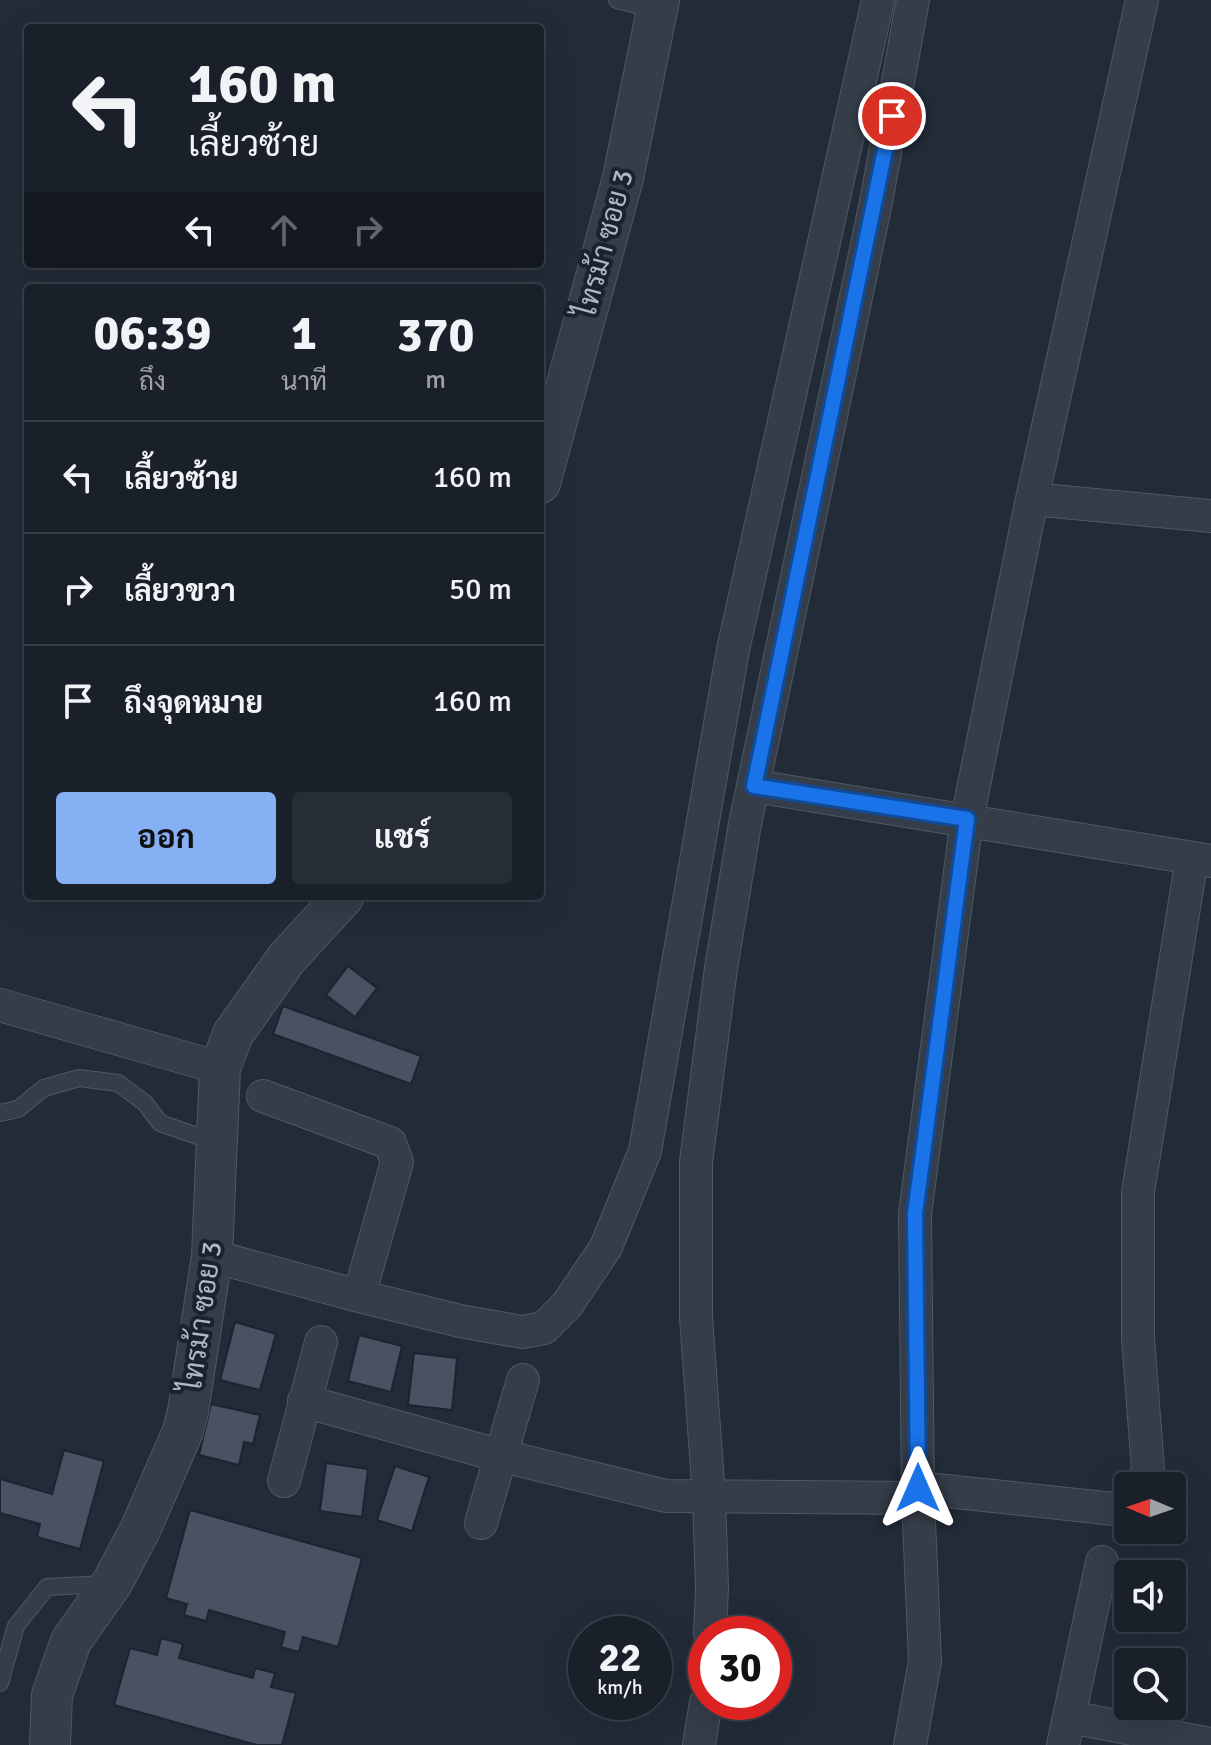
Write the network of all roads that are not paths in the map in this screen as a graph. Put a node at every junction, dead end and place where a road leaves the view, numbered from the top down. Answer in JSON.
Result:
{"nodes":[{"id":1,"x":617,"y":0,"type":"edge"},
{"id":2,"x":878,"y":0,"type":"edge"},
{"id":3,"x":913,"y":0,"type":"edge"},
{"id":4,"x":1142,"y":0,"type":"edge"},
{"id":5,"x":658,"y":5,"type":"edge"},
{"id":6,"x":544,"y":468,"type":"edge"},
{"id":7,"x":1032,"y":499,"type":"junction"},
{"id":8,"x":1211,"y":516,"type":"edge"},
{"id":9,"x":754,"y":786,"type":"junction"},
{"id":10,"x":967,"y":819,"type":"junction"},
{"id":11,"x":1201,"y":859,"type":"edge"},
{"id":12,"x":340,"y":900,"type":"edge"},
{"id":13,"x":0,"y":1005,"type":"edge"},
{"id":14,"x":220,"y":1068,"type":"junction"},
{"id":15,"x":263,"y":1096,"type":"dead end"},
{"id":16,"x":0,"y":1113,"type":"edge"},
{"id":17,"x":218,"y":1144,"type":"junction"},
{"id":18,"x":212,"y":1256,"type":"junction"},
{"id":19,"x":359,"y":1296,"type":"junction"},
{"id":20,"x":321,"y":1342,"type":"dead end"},
{"id":21,"x":523,"y":1380,"type":"dead end"},
{"id":22,"x":304,"y":1401,"type":"junction"},
{"id":23,"x":500,"y":1455,"type":"junction"},
{"id":24,"x":1147,"y":1472,"type":"edge"},
{"id":25,"x":284,"y":1481,"type":"dead end"},
{"id":26,"x":918,"y":1493,"type":"junction"},
{"id":27,"x":709,"y":1497,"type":"junction"},
{"id":28,"x":1114,"y":1509,"type":"edge"},
{"id":29,"x":481,"y":1523,"type":"dead end"},
{"id":30,"x":1102,"y":1562,"type":"dead end"},
{"id":31,"x":112,"y":1583,"type":"junction"},
{"id":32,"x":711,"y":1616,"type":"edge"},
{"id":33,"x":0,"y":1683,"type":"edge"},
{"id":34,"x":703,"y":1720,"type":"edge"},
{"id":35,"x":1066,"y":1731,"type":"edge"},
{"id":36,"x":1211,"y":1744,"type":"edge"},
{"id":37,"x":50,"y":1745,"type":"edge"},
{"id":38,"x":699,"y":1745,"type":"edge"},
{"id":39,"x":910,"y":1745,"type":"edge"}],
"edges":[{"from":1,"to":5,"type":"lane"},
{"from":2,"to":19,"type":"street"},
{"from":3,"to":9,"type":"street"},
{"from":4,"to":7,"type":"street"},
{"from":5,"to":6,"type":"street","name":"ไทรม้า ซอย 3"},
{"from":7,"to":8,"type":"street"},
{"from":7,"to":10,"type":"street"},
{"from":9,"to":10,"type":"street"},
{"from":9,"to":27,"type":"street"},
{"from":10,"to":11,"type":"street"},
{"from":10,"to":26,"type":"street"},
{"from":11,"to":24,"type":"street"},
{"from":12,"to":14,"type":"street","name":"ไทรม้า ซอย 3"},
{"from":13,"to":14,"type":"street"},
{"from":14,"to":17,"type":"street","name":"ไทรม้า ซอย 3"},
{"from":15,"to":19,"type":"street"},
{"from":16,"to":17,"type":"lane"},
{"from":17,"to":18,"type":"street","name":"ไทรม้า ซอย 3"},
{"from":18,"to":19,"type":"street"},
{"from":18,"to":31,"type":"street","name":"ไทรม้า ซอย 3"},
{"from":20,"to":22,"type":"street"},
{"from":21,"to":23,"type":"street"},
{"from":22,"to":23,"type":"street"},
{"from":22,"to":25,"type":"street"},
{"from":23,"to":27,"type":"street"},
{"from":23,"to":29,"type":"street"},
{"from":26,"to":27,"type":"street"},
{"from":26,"to":28,"type":"street"},
{"from":26,"to":39,"type":"street"},
{"from":27,"to":32,"type":"street"},
{"from":30,"to":35,"type":"street"},
{"from":31,"to":33,"type":"lane"},
{"from":31,"to":37,"type":"street","name":"ไทรม้า ซอย 3"},
{"from":34,"to":38,"type":"street"},
{"from":35,"to":36,"type":"street"}]}
